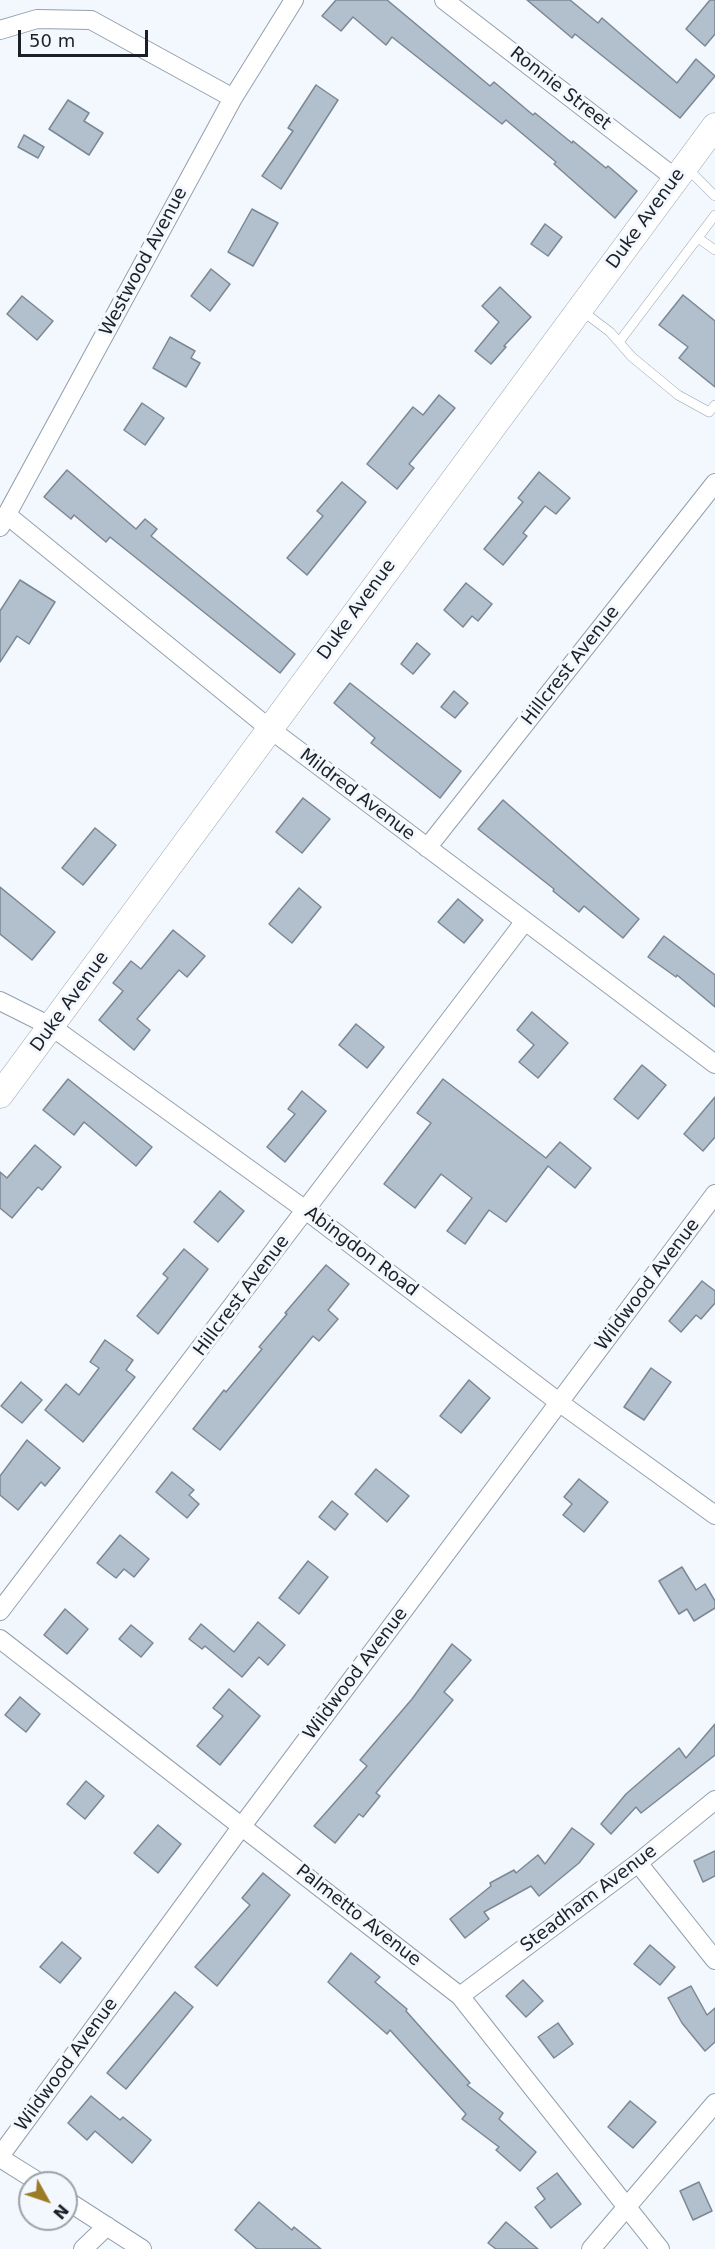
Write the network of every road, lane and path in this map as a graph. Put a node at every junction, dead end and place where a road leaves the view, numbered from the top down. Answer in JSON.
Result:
{"nodes":[{"id":1,"x":294,"y":0,"type":"edge"},
{"id":2,"x":444,"y":0,"type":"edge"},
{"id":3,"x":0,"y":30,"type":"edge"},
{"id":4,"x":233,"y":98,"type":"junction"},
{"id":5,"x":715,"y":126,"type":"edge"},
{"id":6,"x":680,"y":172,"type":"junction"},
{"id":7,"x":715,"y":196,"type":"edge"},
{"id":8,"x":715,"y":215,"type":"edge"},
{"id":9,"x":698,"y":238,"type":"junction"},
{"id":10,"x":715,"y":250,"type":"edge"},
{"id":11,"x":579,"y":309,"type":"junction"},
{"id":12,"x":619,"y":342,"type":"junction"},
{"id":13,"x":715,"y":405,"type":"edge"},
{"id":14,"x":715,"y":483,"type":"edge"},
{"id":15,"x":4,"y":521,"type":"edge"},
{"id":16,"x":270,"y":729,"type":"junction"},
{"id":17,"x":427,"y":848,"type":"junction"},
{"id":18,"x":525,"y":921,"type":"junction"},
{"id":19,"x":0,"y":1001,"type":"edge"},
{"id":20,"x":52,"y":1027,"type":"junction"},
{"id":21,"x":715,"y":1064,"type":"edge"},
{"id":22,"x":0,"y":1095,"type":"edge"},
{"id":23,"x":715,"y":1194,"type":"edge"},
{"id":24,"x":307,"y":1211,"type":"junction"},
{"id":25,"x":560,"y":1403,"type":"junction"},
{"id":26,"x":715,"y":1515,"type":"edge"},
{"id":27,"x":0,"y":1611,"type":"edge"},
{"id":28,"x":0,"y":1639,"type":"edge"},
{"id":29,"x":715,"y":1800,"type":"edge"},
{"id":30,"x":242,"y":1826,"type":"junction"},
{"id":31,"x":638,"y":1863,"type":"junction"},
{"id":32,"x":715,"y":1960,"type":"edge"},
{"id":33,"x":460,"y":1996,"type":"junction"},
{"id":34,"x":715,"y":2103,"type":"edge"},
{"id":35,"x":0,"y":2157,"type":"edge"},
{"id":36,"x":22,"y":2171,"type":"edge"},
{"id":37,"x":626,"y":2207,"type":"junction"},
{"id":38,"x":78,"y":2208,"type":"edge"},
{"id":39,"x":107,"y":2226,"type":"junction"},
{"id":40,"x":83,"y":2249,"type":"edge"},
{"id":41,"x":142,"y":2249,"type":"edge"},
{"id":42,"x":591,"y":2249,"type":"edge"},
{"id":43,"x":660,"y":2249,"type":"edge"}],
"edges":[{"from":1,"to":4,"type":"street","name":"Westwood Avenue"},
{"from":2,"to":6,"type":"street","name":"Ronnie Street"},
{"from":3,"to":4,"type":"street"},
{"from":4,"to":15,"type":"street","name":"Westwood Avenue"},
{"from":5,"to":6,"type":"street","name":"Duke Avenue"},
{"from":6,"to":7,"type":"lane"},
{"from":6,"to":11,"type":"street","name":"Duke Avenue"},
{"from":8,"to":9,"type":"lane"},
{"from":9,"to":10,"type":"lane"},
{"from":9,"to":12,"type":"lane"},
{"from":11,"to":12,"type":"lane"},
{"from":11,"to":16,"type":"street","name":"Duke Avenue"},
{"from":12,"to":13,"type":"lane"},
{"from":14,"to":17,"type":"street","name":"Hillcrest Avenue"},
{"from":15,"to":16,"type":"street","name":"Mildred Avenue"},
{"from":16,"to":17,"type":"street","name":"Mildred Avenue"},
{"from":16,"to":20,"type":"street","name":"Duke Avenue"},
{"from":17,"to":18,"type":"street","name":"Mildred Avenue"},
{"from":18,"to":21,"type":"street","name":"Mildred Avenue"},
{"from":18,"to":24,"type":"street","name":"Hillcrest Avenue"},
{"from":19,"to":20,"type":"street","name":"Abingdon Road"},
{"from":20,"to":22,"type":"street","name":"Duke Avenue"},
{"from":20,"to":24,"type":"street","name":"Abingdon Road"},
{"from":23,"to":25,"type":"street","name":"Wildwood Avenue"},
{"from":24,"to":25,"type":"street","name":"Abingdon Road"},
{"from":24,"to":27,"type":"street","name":"Hillcrest Avenue"},
{"from":25,"to":26,"type":"street","name":"Abingdon Road"},
{"from":25,"to":30,"type":"street","name":"Wildwood Avenue"},
{"from":28,"to":30,"type":"street","name":"Palmetto Avenue"},
{"from":29,"to":31,"type":"street","name":"Steadham Avenue"},
{"from":30,"to":33,"type":"street","name":"Palmetto Avenue"},
{"from":30,"to":35,"type":"street","name":"Wildwood Avenue"},
{"from":31,"to":32,"type":"street"},
{"from":31,"to":33,"type":"street","name":"Steadham Avenue"},
{"from":33,"to":37,"type":"street","name":"Palmetto Avenue"},
{"from":34,"to":37,"type":"street"},
{"from":35,"to":36,"type":"street"},
{"from":37,"to":42,"type":"street"},
{"from":37,"to":43,"type":"street","name":"Palmetto Avenue"},
{"from":38,"to":39,"type":"street"},
{"from":39,"to":40,"type":"street"},
{"from":39,"to":41,"type":"street"}]}
